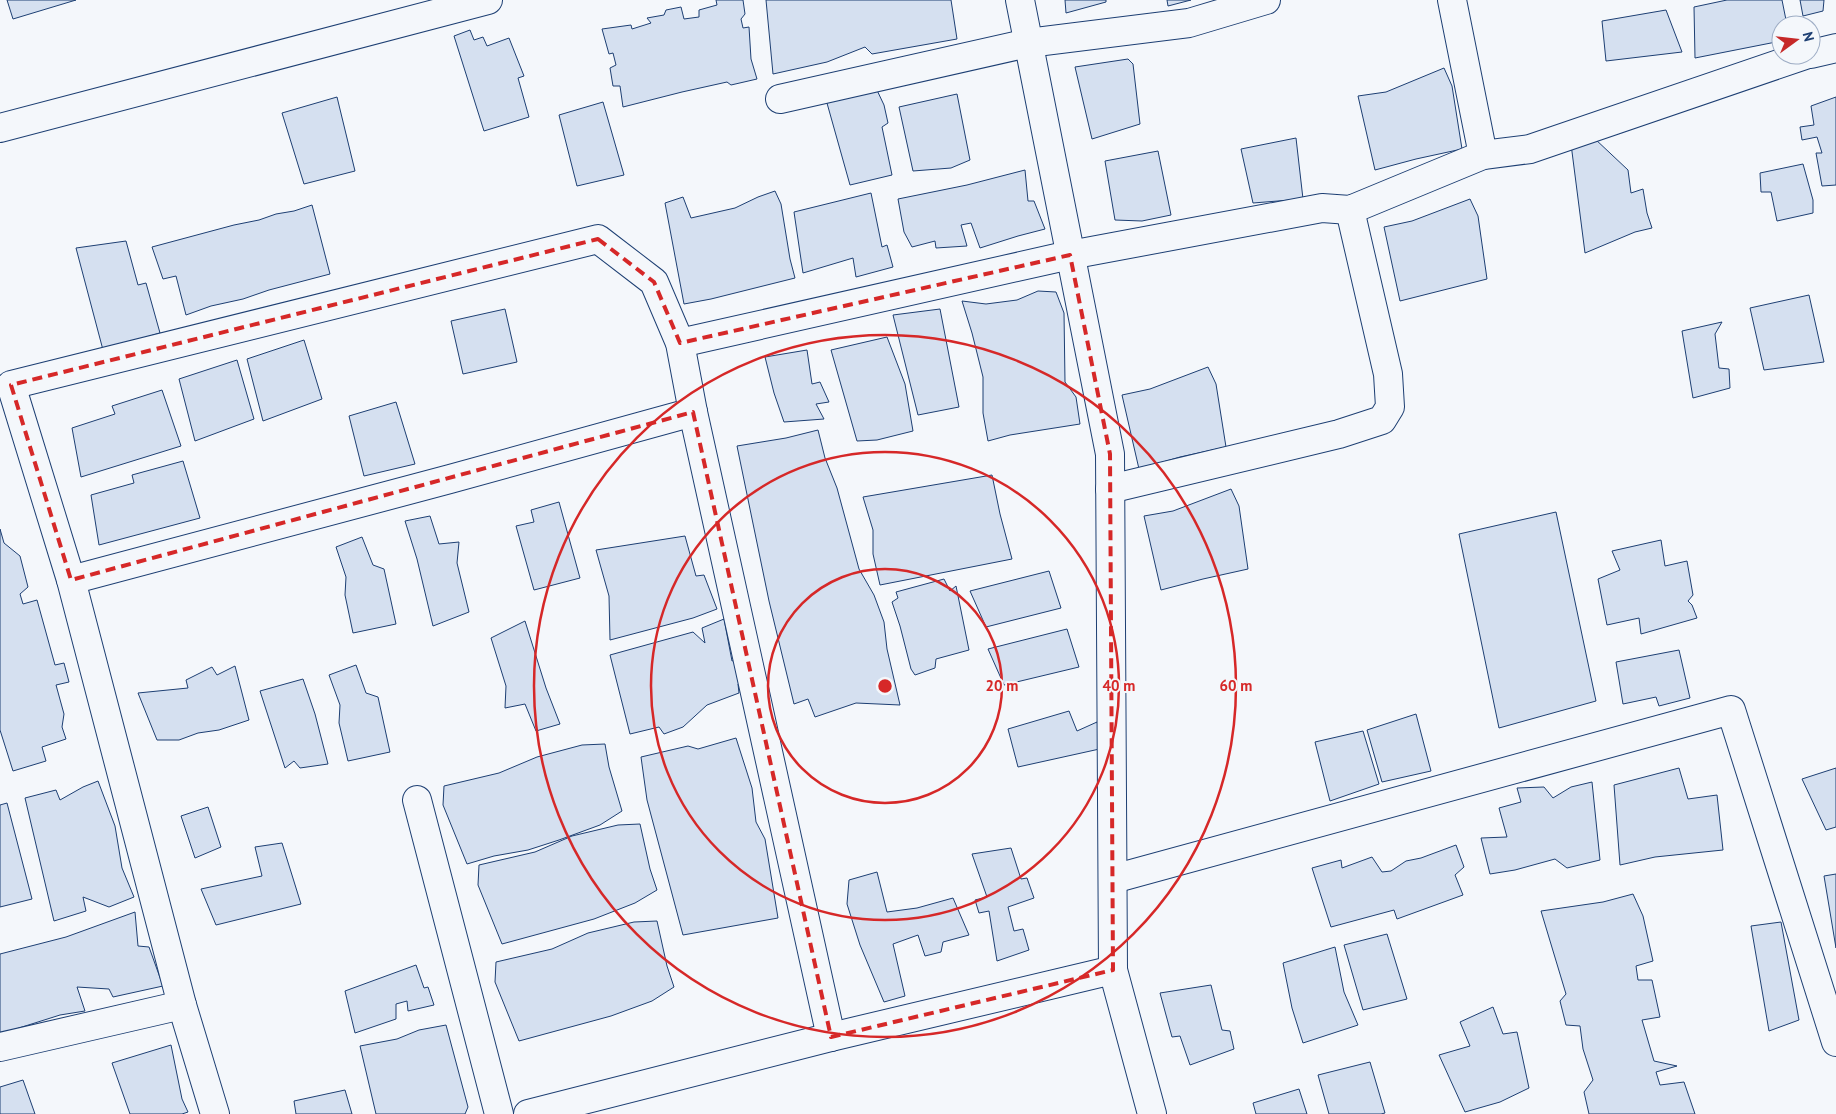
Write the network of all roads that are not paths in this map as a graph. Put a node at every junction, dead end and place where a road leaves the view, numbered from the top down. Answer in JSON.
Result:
{"nodes":[{"id":1,"x":488,"y":0,"type":"edge"},
{"id":2,"x":1020,"y":0,"type":"edge"},
{"id":3,"x":1266,"y":0,"type":"edge"},
{"id":4,"x":1452,"y":0,"type":"edge"},
{"id":5,"x":1028,"y":42,"type":"junction"},
{"id":6,"x":1836,"y":48,"type":"edge"},
{"id":7,"x":1821,"y":52,"type":"edge"},
{"id":8,"x":1777,"y":65,"type":"edge"},
{"id":9,"x":780,"y":99,"type":"dead end"},
{"id":10,"x":0,"y":128,"type":"edge"},
{"id":11,"x":1484,"y":154,"type":"junction"},
{"id":12,"x":1350,"y":210,"type":"junction"},
{"id":13,"x":1070,"y":255,"type":"junction"},
{"id":14,"x":680,"y":343,"type":"junction"},
{"id":15,"x":6,"y":387,"type":"edge"},
{"id":16,"x":693,"y":412,"type":"junction"},
{"id":17,"x":1110,"y":489,"type":"junction"},
{"id":18,"x":71,"y":580,"type":"junction"},
{"id":19,"x":417,"y":800,"type":"dead end"},
{"id":20,"x":1113,"y":878,"type":"junction"},
{"id":21,"x":1113,"y":970,"type":"junction"},
{"id":22,"x":182,"y":1005,"type":"junction"},
{"id":23,"x":831,"y":1037,"type":"junction"},
{"id":24,"x":1836,"y":1042,"type":"edge"},
{"id":25,"x":0,"y":1047,"type":"edge"},
{"id":26,"x":215,"y":1114,"type":"edge"},
{"id":27,"x":499,"y":1114,"type":"edge"},
{"id":28,"x":528,"y":1114,"type":"edge"},
{"id":29,"x":1152,"y":1114,"type":"edge"}],
"edges":[{"from":1,"to":10,"type":"street"},
{"from":2,"to":5,"type":"street"},
{"from":3,"to":5,"type":"street"},
{"from":4,"to":11,"type":"street"},
{"from":5,"to":9,"type":"street"},
{"from":5,"to":13,"type":"street"},
{"from":6,"to":7,"type":"street"},
{"from":8,"to":11,"type":"street"},
{"from":11,"to":12,"type":"street"},
{"from":12,"to":13,"type":"street"},
{"from":12,"to":17,"type":"street"},
{"from":13,"to":14,"type":"street"},
{"from":13,"to":17,"type":"street"},
{"from":14,"to":15,"type":"street"},
{"from":14,"to":16,"type":"street"},
{"from":15,"to":18,"type":"street"},
{"from":16,"to":18,"type":"street"},
{"from":16,"to":23,"type":"street"},
{"from":17,"to":20,"type":"street"},
{"from":18,"to":22,"type":"street"},
{"from":19,"to":27,"type":"street"},
{"from":20,"to":21,"type":"street"},
{"from":20,"to":24,"type":"street"},
{"from":21,"to":23,"type":"street"},
{"from":21,"to":29,"type":"street"},
{"from":22,"to":25,"type":"street"},
{"from":22,"to":26,"type":"street"},
{"from":23,"to":28,"type":"street"}]}
